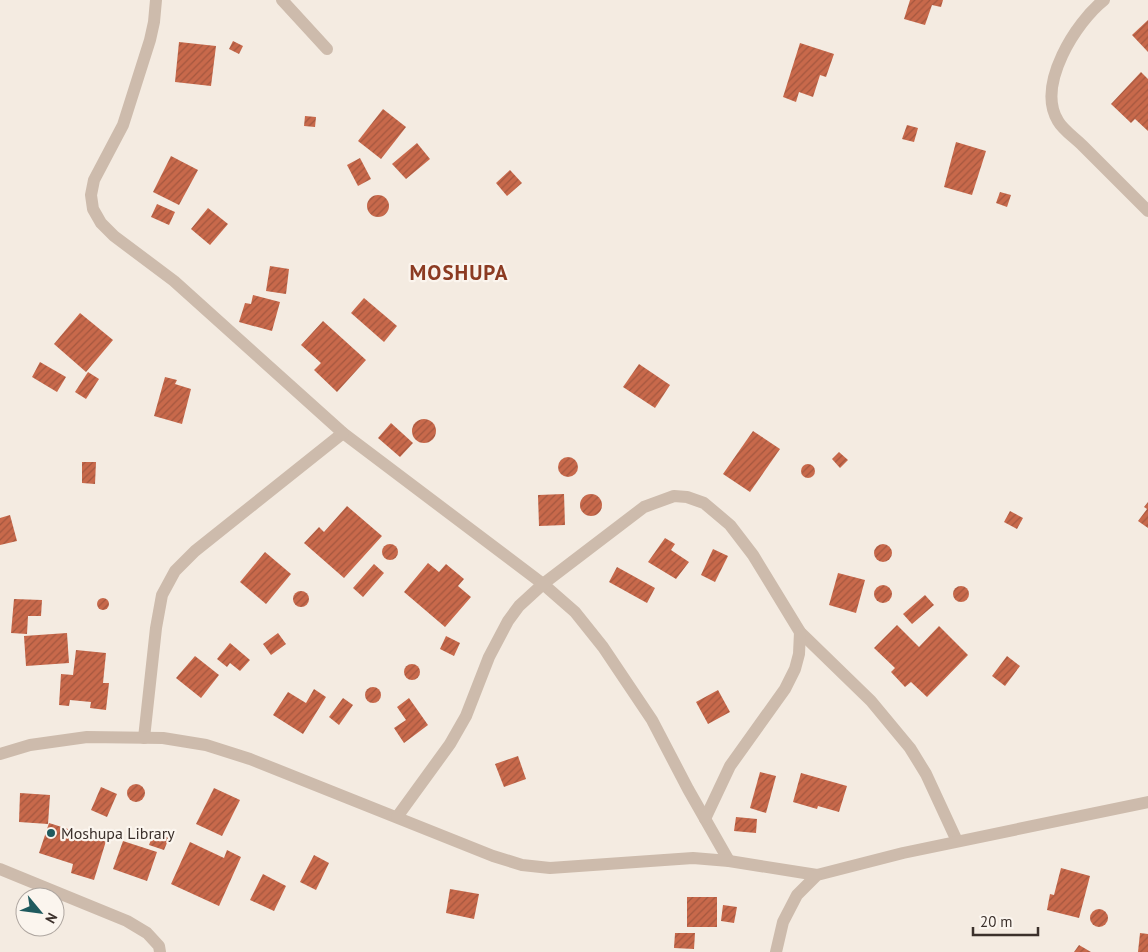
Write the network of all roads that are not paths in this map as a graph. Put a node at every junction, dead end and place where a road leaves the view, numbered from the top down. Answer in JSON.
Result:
{"nodes":[{"id":1,"x":156,"y":0,"type":"edge"},
{"id":2,"x":282,"y":0,"type":"edge"},
{"id":3,"x":1104,"y":0,"type":"edge"},
{"id":4,"x":328,"y":49,"type":"dead end"},
{"id":5,"x":1148,"y":210,"type":"edge"},
{"id":6,"x":343,"y":433,"type":"junction"},
{"id":7,"x":543,"y":584,"type":"junction"},
{"id":8,"x":800,"y":632,"type":"junction"},
{"id":9,"x":144,"y":738,"type":"junction"},
{"id":10,"x":0,"y":754,"type":"edge"},
{"id":11,"x":1148,"y":802,"type":"edge"},
{"id":12,"x":397,"y":817,"type":"junction"},
{"id":13,"x":705,"y":818,"type":"junction"},
{"id":14,"x":957,"y":842,"type":"junction"},
{"id":15,"x":729,"y":861,"type":"junction"},
{"id":16,"x":0,"y":869,"type":"edge"},
{"id":17,"x":816,"y":874,"type":"junction"},
{"id":18,"x":160,"y":952,"type":"edge"},
{"id":19,"x":776,"y":952,"type":"edge"}],
"edges":[{"from":1,"to":6,"type":"street"},
{"from":2,"to":4,"type":"street"},
{"from":3,"to":5,"type":"street"},
{"from":6,"to":7,"type":"street"},
{"from":6,"to":9,"type":"street"},
{"from":7,"to":8,"type":"street"},
{"from":7,"to":12,"type":"street"},
{"from":7,"to":13,"type":"street"},
{"from":8,"to":13,"type":"street"},
{"from":8,"to":14,"type":"street"},
{"from":9,"to":10,"type":"street"},
{"from":9,"to":12,"type":"street"},
{"from":11,"to":14,"type":"street"},
{"from":12,"to":15,"type":"street"},
{"from":13,"to":15,"type":"street"},
{"from":14,"to":17,"type":"street"},
{"from":15,"to":17,"type":"street"},
{"from":16,"to":18,"type":"street"},
{"from":17,"to":19,"type":"street"}]}
